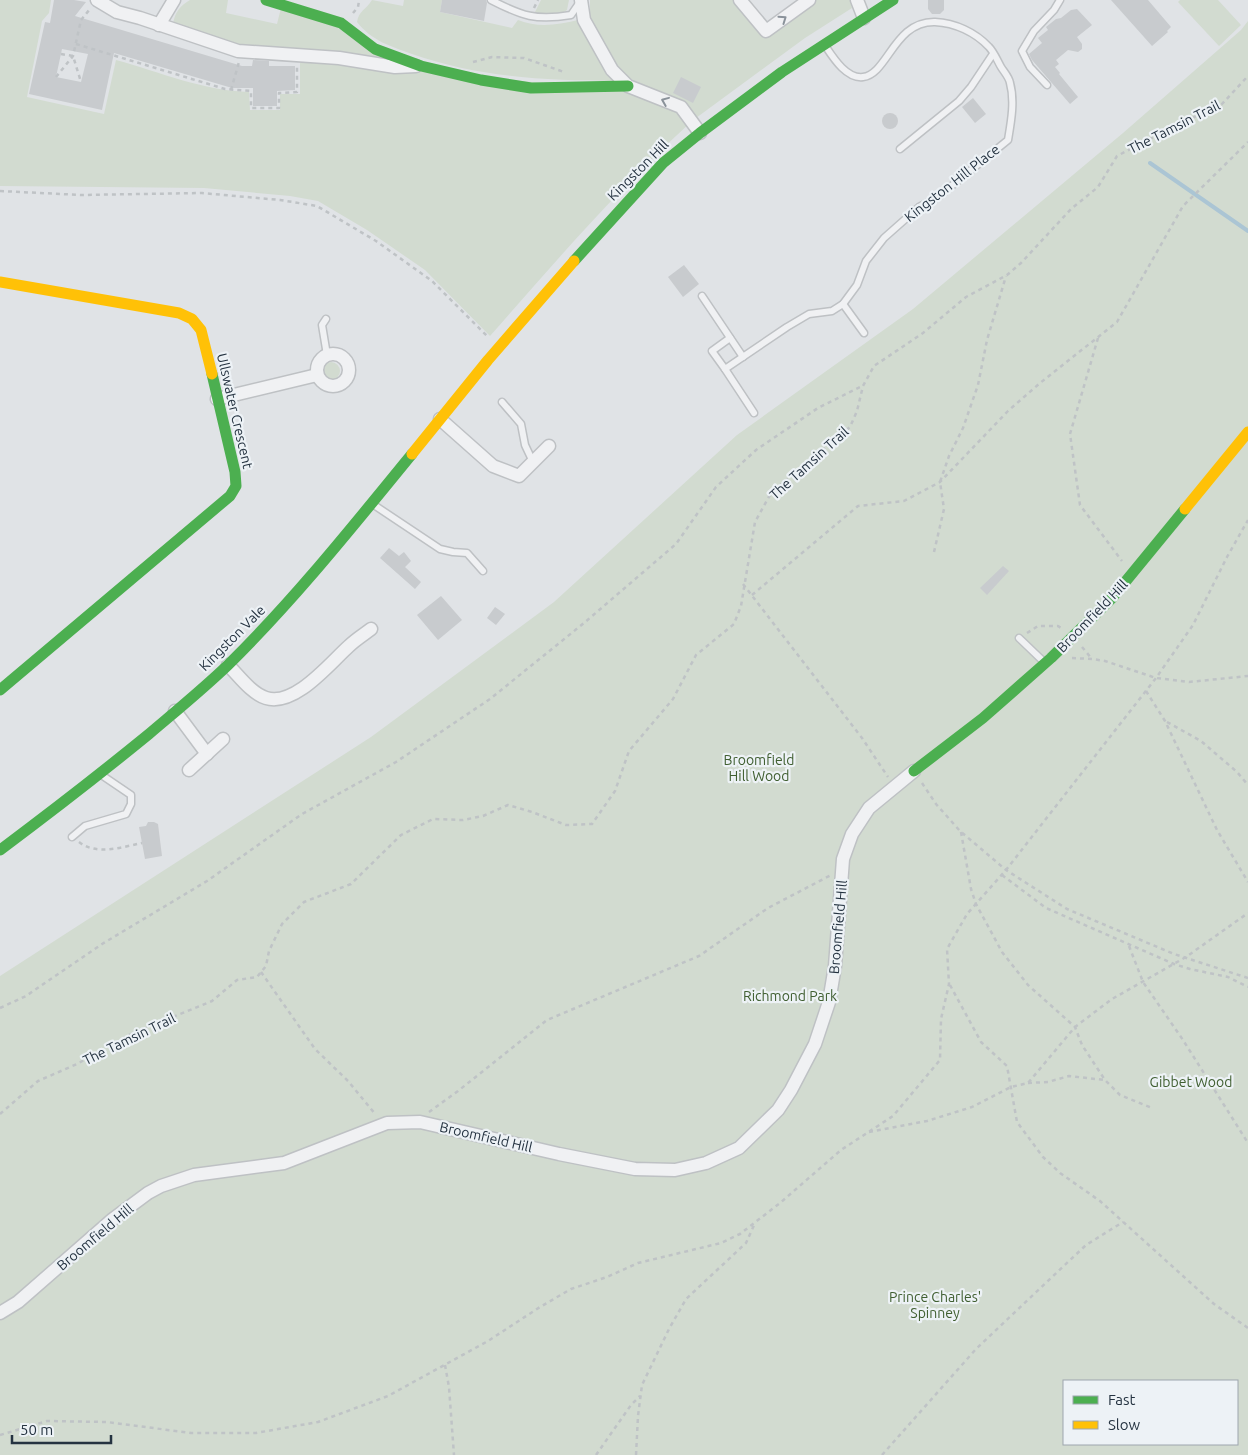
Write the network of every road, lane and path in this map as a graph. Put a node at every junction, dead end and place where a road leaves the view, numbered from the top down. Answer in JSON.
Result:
{"nodes":[{"id":1,"x":97,"y":0,"type":"edge"},
{"id":2,"x":174,"y":0,"type":"edge"},
{"id":3,"x":266,"y":0,"type":"edge"},
{"id":4,"x":491,"y":0,"type":"edge"},
{"id":5,"x":538,"y":0,"type":"edge"},
{"id":6,"x":740,"y":0,"type":"edge"},
{"id":7,"x":809,"y":0,"type":"edge"},
{"id":8,"x":857,"y":0,"type":"edge"},
{"id":9,"x":893,"y":0,"type":"edge"},
{"id":10,"x":1060,"y":0,"type":"edge"},
{"id":11,"x":359,"y":1,"type":"dead end"},
{"id":12,"x":581,"y":1,"type":"edge"},
{"id":13,"x":536,"y":6,"type":"dead end"},
{"id":14,"x":350,"y":16,"type":"dead end"},
{"id":15,"x":864,"y":18,"type":"junction"},
{"id":16,"x":160,"y":25,"type":"junction"},
{"id":17,"x":76,"y":44,"type":"junction"},
{"id":18,"x":824,"y":44,"type":"junction"},
{"id":19,"x":243,"y":52,"type":"junction"},
{"id":20,"x":62,"y":54,"type":"dead end"},
{"id":21,"x":993,"y":54,"type":"junction"},
{"id":22,"x":73,"y":56,"type":"junction"},
{"id":23,"x":297,"y":56,"type":"junction"},
{"id":24,"x":469,"y":64,"type":"dead end"},
{"id":25,"x":420,"y":66,"type":"junction"},
{"id":26,"x":570,"y":73,"type":"dead end"},
{"id":27,"x":1248,"y":76,"type":"edge"},
{"id":28,"x":56,"y":77,"type":"dead end"},
{"id":29,"x":81,"y":82,"type":"dead end"},
{"id":30,"x":1047,"y":84,"type":"dead end"},
{"id":31,"x":628,"y":86,"type":"junction"},
{"id":32,"x":231,"y":90,"type":"junction"},
{"id":33,"x":700,"y":133,"type":"junction"},
{"id":34,"x":1248,"y":142,"type":"edge"},
{"id":35,"x":900,"y":149,"type":"dead end"},
{"id":36,"x":0,"y":191,"type":"edge"},
{"id":37,"x":1007,"y":275,"type":"junction"},
{"id":38,"x":0,"y":282,"type":"edge"},
{"id":39,"x":702,"y":296,"type":"dead end"},
{"id":40,"x":843,"y":304,"type":"junction"},
{"id":41,"x":326,"y":319,"type":"dead end"},
{"id":42,"x":864,"y":333,"type":"dead end"},
{"id":43,"x":1098,"y":336,"type":"junction"},
{"id":44,"x":730,"y":338,"type":"junction"},
{"id":45,"x":491,"y":340,"type":"dead end"},
{"id":46,"x":327,"y":355,"type":"junction"},
{"id":47,"x":743,"y":357,"type":"junction"},
{"id":48,"x":726,"y":370,"type":"junction"},
{"id":49,"x":317,"y":375,"type":"junction"},
{"id":50,"x":863,"y":386,"type":"junction"},
{"id":51,"x":217,"y":399,"type":"junction"},
{"id":52,"x":502,"y":402,"type":"dead end"},
{"id":53,"x":754,"y":413,"type":"dead end"},
{"id":54,"x":444,"y":414,"type":"junction"},
{"id":55,"x":1248,"y":432,"type":"edge"},
{"id":56,"x":549,"y":446,"type":"dead end"},
{"id":57,"x":533,"y":462,"type":"junction"},
{"id":58,"x":940,"y":482,"type":"junction"},
{"id":59,"x":371,"y":503,"type":"junction"},
{"id":60,"x":1248,"y":520,"type":"edge"},
{"id":61,"x":934,"y":552,"type":"dead end"},
{"id":62,"x":483,"y":571,"type":"dead end"},
{"id":63,"x":1132,"y":574,"type":"junction"},
{"id":64,"x":743,"y":584,"type":"junction"},
{"id":65,"x":752,"y":595,"type":"junction"},
{"id":66,"x":371,"y":629,"type":"dead end"},
{"id":67,"x":1019,"y":638,"type":"dead end"},
{"id":68,"x":1048,"y":660,"type":"junction"},
{"id":69,"x":228,"y":665,"type":"junction"},
{"id":70,"x":1248,"y":676,"type":"edge"},
{"id":71,"x":1156,"y":678,"type":"junction"},
{"id":72,"x":0,"y":690,"type":"edge"},
{"id":73,"x":1146,"y":691,"type":"junction"},
{"id":74,"x":175,"y":711,"type":"junction"},
{"id":75,"x":1165,"y":721,"type":"junction"},
{"id":76,"x":223,"y":739,"type":"dead end"},
{"id":77,"x":207,"y":754,"type":"junction"},
{"id":78,"x":189,"y":770,"type":"dead end"},
{"id":79,"x":914,"y":771,"type":"junction"},
{"id":80,"x":100,"y":774,"type":"junction"},
{"id":81,"x":1248,"y":785,"type":"edge"},
{"id":82,"x":894,"y":787,"type":"junction"},
{"id":83,"x":960,"y":831,"type":"junction"},
{"id":84,"x":72,"y":837,"type":"joint"},
{"id":85,"x":142,"y":843,"type":"dead end"},
{"id":86,"x":0,"y":850,"type":"edge"},
{"id":87,"x":842,"y":869,"type":"junction"},
{"id":88,"x":1006,"y":870,"type":"junction"},
{"id":89,"x":1002,"y":875,"type":"junction"},
{"id":90,"x":1248,"y":882,"type":"edge"},
{"id":91,"x":976,"y":904,"type":"junction"},
{"id":92,"x":1248,"y":913,"type":"edge"},
{"id":93,"x":1129,"y":945,"type":"junction"},
{"id":94,"x":1186,"y":957,"type":"junction"},
{"id":95,"x":1174,"y":964,"type":"junction"},
{"id":96,"x":261,"y":972,"type":"junction"},
{"id":97,"x":1248,"y":978,"type":"edge"},
{"id":98,"x":1143,"y":982,"type":"junction"},
{"id":99,"x":949,"y":984,"type":"junction"},
{"id":100,"x":1248,"y":987,"type":"edge"},
{"id":101,"x":0,"y":1008,"type":"edge"},
{"id":102,"x":1075,"y":1028,"type":"junction"},
{"id":103,"x":1105,"y":1080,"type":"junction"},
{"id":104,"x":1028,"y":1083,"type":"junction"},
{"id":105,"x":1011,"y":1088,"type":"junction"},
{"id":106,"x":1152,"y":1108,"type":"dead end"},
{"id":107,"x":0,"y":1114,"type":"edge"},
{"id":108,"x":420,"y":1122,"type":"junction"},
{"id":109,"x":383,"y":1125,"type":"junction"},
{"id":110,"x":867,"y":1133,"type":"junction"},
{"id":111,"x":1248,"y":1143,"type":"edge"},
{"id":112,"x":755,"y":1222,"type":"junction"},
{"id":113,"x":1123,"y":1222,"type":"junction"},
{"id":114,"x":0,"y":1312,"type":"edge"},
{"id":115,"x":1248,"y":1328,"type":"edge"},
{"id":116,"x":445,"y":1365,"type":"junction"},
{"id":117,"x":641,"y":1394,"type":"junction"},
{"id":118,"x":0,"y":1435,"type":"edge"},
{"id":119,"x":454,"y":1455,"type":"edge"},
{"id":120,"x":596,"y":1455,"type":"edge"},
{"id":121,"x":636,"y":1455,"type":"edge"},
{"id":122,"x":882,"y":1455,"type":"edge"}],
"edges":[{"from":1,"to":16,"type":"street"},
{"from":1,"to":17,"type":"path"},
{"from":2,"to":16,"type":"street"},
{"from":3,"to":25,"type":"street"},
{"from":4,"to":12,"type":"lane"},
{"from":5,"to":13,"type":"path"},
{"from":6,"to":7,"type":"street","one_way":true},
{"from":8,"to":15,"type":"street"},
{"from":9,"to":15,"type":"street","name":"Kingston Hill"},
{"from":10,"to":30,"type":"lane"},
{"from":11,"to":14,"type":"path"},
{"from":12,"to":31,"type":"street"},
{"from":15,"to":18,"type":"street","name":"Kingston Hill"},
{"from":16,"to":19,"type":"street"},
{"from":17,"to":22,"type":"path"},
{"from":17,"to":32,"type":"path"},
{"from":18,"to":21,"type":"lane","name":"Kingston Hill Place"},
{"from":18,"to":33,"type":"street","name":"Kingston Hill"},
{"from":19,"to":23,"type":"street"},
{"from":19,"to":32,"type":"path"},
{"from":20,"to":22,"type":"path"},
{"from":21,"to":35,"type":"lane"},
{"from":21,"to":40,"type":"lane","name":"Kingston Hill Place"},
{"from":22,"to":28,"type":"path"},
{"from":22,"to":29,"type":"path"},
{"from":23,"to":25,"type":"street"},
{"from":23,"to":32,"type":"path"},
{"from":24,"to":26,"type":"path"},
{"from":25,"to":31,"type":"street"},
{"from":27,"to":37,"type":"path","name":"The Tamsin Trail"},
{"from":33,"to":31,"type":"street","one_way":true},
{"from":33,"to":54,"type":"street","name":"Kingston Hill"},
{"from":34,"to":43,"type":"path"},
{"from":36,"to":45,"type":"path"},
{"from":37,"to":50,"type":"path","name":"The Tamsin Trail"},
{"from":37,"to":58,"type":"path"},
{"from":38,"to":51,"type":"street","name":"Ullswater Crescent"},
{"from":39,"to":44,"type":"lane"},
{"from":40,"to":42,"type":"lane"},
{"from":40,"to":47,"type":"lane"},
{"from":41,"to":46,"type":"lane"},
{"from":43,"to":58,"type":"path"},
{"from":43,"to":63,"type":"path"},
{"from":44,"to":47,"type":"lane"},
{"from":44,"to":48,"type":"lane"},
{"from":46,"to":49,"type":"street"},
{"from":46,"to":49,"type":"street"},
{"from":47,"to":48,"type":"lane"},
{"from":48,"to":53,"type":"lane"},
{"from":49,"to":51,"type":"street"},
{"from":50,"to":64,"type":"path","name":"The Tamsin Trail"},
{"from":50,"to":101,"type":"path"},
{"from":51,"to":72,"type":"street","name":"Ullswater Crescent"},
{"from":52,"to":57,"type":"lane"},
{"from":54,"to":57,"type":"street"},
{"from":54,"to":59,"type":"street","name":"Kingston Vale"},
{"from":55,"to":63,"type":"street","name":"Broomfield Hill"},
{"from":56,"to":57,"type":"street"},
{"from":58,"to":61,"type":"path"},
{"from":58,"to":65,"type":"path"},
{"from":59,"to":62,"type":"lane"},
{"from":59,"to":69,"type":"street","name":"Kingston Vale"},
{"from":60,"to":71,"type":"path"},
{"from":63,"to":68,"type":"street","name":"Broomfield Hill"},
{"from":64,"to":65,"type":"path"},
{"from":64,"to":96,"type":"path","name":"The Tamsin Trail"},
{"from":65,"to":82,"type":"path"},
{"from":66,"to":69,"type":"street"},
{"from":67,"to":68,"type":"lane"},
{"from":68,"to":71,"type":"path"},
{"from":68,"to":79,"type":"street","name":"Broomfield Hill"},
{"from":69,"to":74,"type":"street","name":"Kingston Vale"},
{"from":70,"to":71,"type":"path"},
{"from":71,"to":73,"type":"path"},
{"from":73,"to":75,"type":"path"},
{"from":73,"to":88,"type":"path"},
{"from":74,"to":77,"type":"street"},
{"from":74,"to":80,"type":"street","name":"Kingston Vale"},
{"from":75,"to":81,"type":"path"},
{"from":75,"to":90,"type":"path"},
{"from":76,"to":77,"type":"street"},
{"from":77,"to":78,"type":"street"},
{"from":79,"to":82,"type":"street","name":"Broomfield Hill"},
{"from":79,"to":83,"type":"path"},
{"from":80,"to":84,"type":"lane"},
{"from":80,"to":86,"type":"street","name":"Kingston Vale"},
{"from":82,"to":87,"type":"street","name":"Broomfield Hill"},
{"from":83,"to":88,"type":"path"},
{"from":83,"to":91,"type":"path"},
{"from":84,"to":85,"type":"path"},
{"from":87,"to":108,"type":"path"},
{"from":87,"to":108,"type":"street","name":"Broomfield Hill"},
{"from":88,"to":89,"type":"path"},
{"from":88,"to":94,"type":"path"},
{"from":89,"to":91,"type":"path"},
{"from":89,"to":93,"type":"path"},
{"from":91,"to":99,"type":"path"},
{"from":91,"to":102,"type":"path"},
{"from":92,"to":94,"type":"path"},
{"from":93,"to":95,"type":"path"},
{"from":93,"to":98,"type":"path"},
{"from":94,"to":95,"type":"path"},
{"from":94,"to":97,"type":"path"},
{"from":95,"to":98,"type":"path"},
{"from":95,"to":100,"type":"path"},
{"from":96,"to":107,"type":"path","name":"The Tamsin Trail"},
{"from":96,"to":109,"type":"path"},
{"from":98,"to":102,"type":"path"},
{"from":98,"to":111,"type":"path"},
{"from":99,"to":105,"type":"path"},
{"from":99,"to":110,"type":"path"},
{"from":102,"to":103,"type":"path"},
{"from":102,"to":104,"type":"path"},
{"from":103,"to":104,"type":"path"},
{"from":103,"to":106,"type":"path"},
{"from":104,"to":105,"type":"path"},
{"from":105,"to":110,"type":"path"},
{"from":105,"to":113,"type":"path"},
{"from":108,"to":109,"type":"street","name":"Broomfield Hill"},
{"from":109,"to":114,"type":"street","name":"Broomfield Hill"},
{"from":110,"to":112,"type":"path"},
{"from":112,"to":116,"type":"path"},
{"from":112,"to":117,"type":"path"},
{"from":113,"to":115,"type":"path"},
{"from":113,"to":122,"type":"path"},
{"from":116,"to":118,"type":"path"},
{"from":116,"to":119,"type":"path"},
{"from":117,"to":120,"type":"path"},
{"from":117,"to":121,"type":"path"}]}
